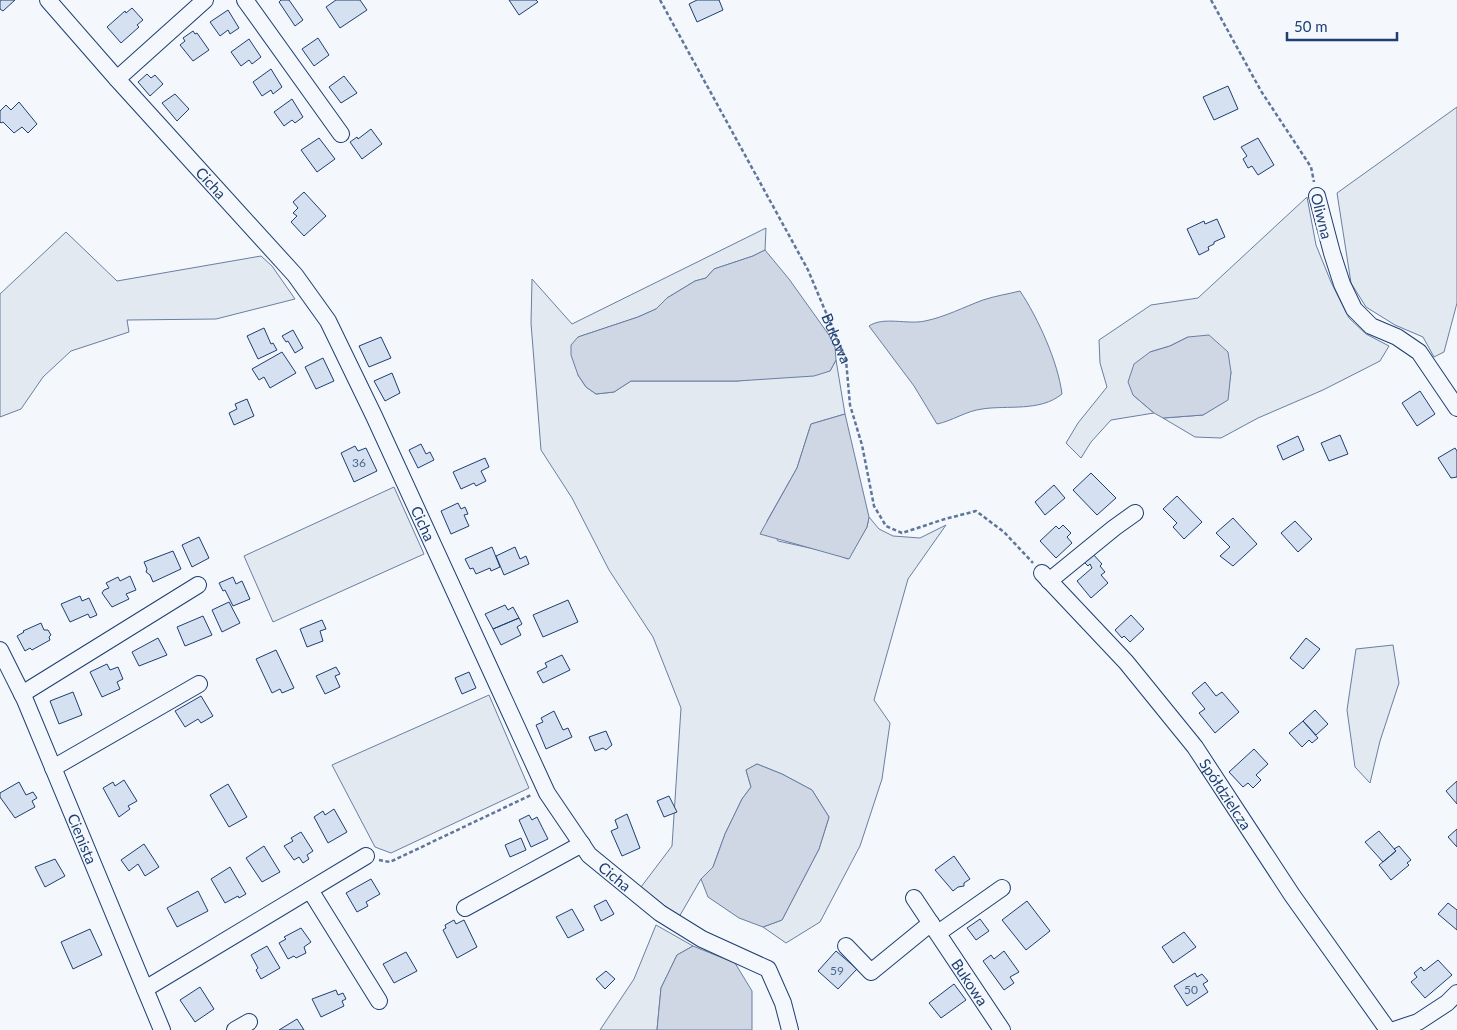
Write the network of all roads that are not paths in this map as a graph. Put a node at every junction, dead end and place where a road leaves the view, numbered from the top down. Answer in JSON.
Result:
{"nodes":[{"id":1,"x":48,"y":0,"type":"edge"},
{"id":2,"x":205,"y":0,"type":"edge"},
{"id":3,"x":245,"y":0,"type":"edge"},
{"id":4,"x":117,"y":79,"type":"junction"},
{"id":5,"x":341,"y":134,"type":"dead end"},
{"id":6,"x":1317,"y":196,"type":"road end"},
{"id":7,"x":1457,"y":408,"type":"edge"},
{"id":8,"x":1135,"y":513,"type":"dead end"},
{"id":9,"x":198,"y":585,"type":"dead end"},
{"id":10,"x":0,"y":650,"type":"edge"},
{"id":11,"x":199,"y":684,"type":"dead end"},
{"id":12,"x":22,"y":694,"type":"junction"},
{"id":13,"x":53,"y":768,"type":"junction"},
{"id":14,"x":582,"y":844,"type":"junction"},
{"id":15,"x":366,"y":856,"type":"road end"},
{"id":16,"x":1002,"y":888,"type":"dead end"},
{"id":17,"x":310,"y":890,"type":"junction"},
{"id":18,"x":914,"y":898,"type":"dead end"},
{"id":19,"x":465,"y":908,"type":"dead end"},
{"id":20,"x":934,"y":928,"type":"junction"},
{"id":21,"x":846,"y":946,"type":"dead end"},
{"id":22,"x":145,"y":989,"type":"junction"},
{"id":23,"x":1457,"y":993,"type":"edge"},
{"id":24,"x":379,"y":1001,"type":"dead end"},
{"id":25,"x":1397,"y":1029,"type":"edge"},
{"id":26,"x":162,"y":1030,"type":"edge"},
{"id":27,"x":790,"y":1030,"type":"edge"},
{"id":28,"x":1002,"y":1030,"type":"edge"}],
"edges":[{"from":1,"to":4,"type":"street","name":"Cicha"},
{"from":2,"to":4,"type":"street"},
{"from":3,"to":5,"type":"street"},
{"from":4,"to":14,"type":"street","name":"Cicha"},
{"from":6,"to":7,"type":"street","name":"Oliwna"},
{"from":8,"to":25,"type":"street","name":"Spółdzielcza"},
{"from":9,"to":12,"type":"street"},
{"from":10,"to":12,"type":"street","name":"Cienista"},
{"from":11,"to":13,"type":"street"},
{"from":12,"to":13,"type":"street","name":"Cienista"},
{"from":13,"to":22,"type":"street","name":"Cienista"},
{"from":14,"to":19,"type":"street"},
{"from":14,"to":27,"type":"street","name":"Cicha"},
{"from":15,"to":17,"type":"street"},
{"from":16,"to":20,"type":"street"},
{"from":17,"to":22,"type":"street"},
{"from":17,"to":24,"type":"street"},
{"from":18,"to":20,"type":"street","name":"Bukowa"},
{"from":20,"to":21,"type":"street"},
{"from":20,"to":28,"type":"street","name":"Bukowa"},
{"from":22,"to":26,"type":"street","name":"Cienista"},
{"from":23,"to":25,"type":"street"}]}
